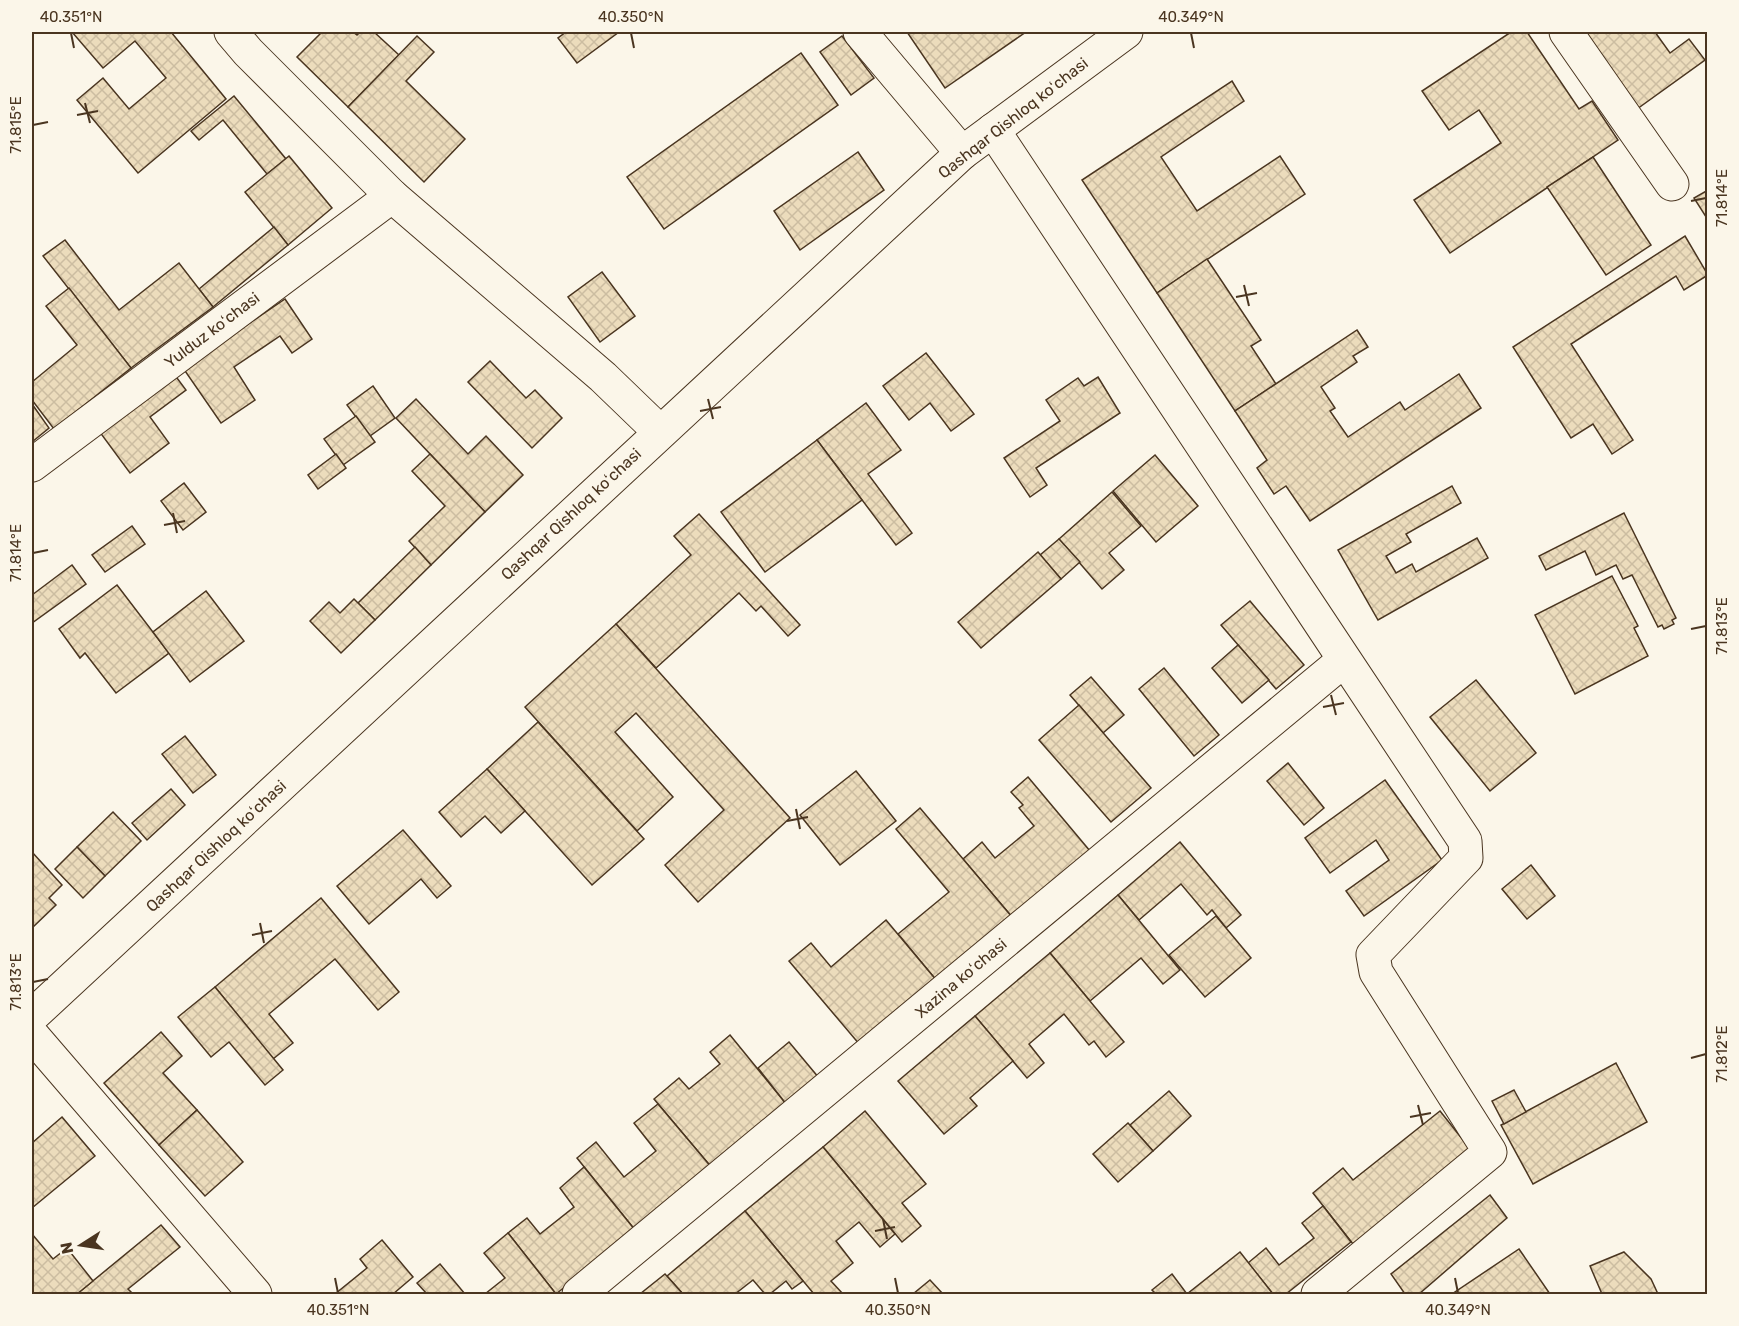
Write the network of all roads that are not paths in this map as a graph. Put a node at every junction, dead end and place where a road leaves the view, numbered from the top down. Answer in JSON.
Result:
{"nodes":[{"id":1,"x":231,"y":32,"type":"edge"},
{"id":2,"x":860,"y":32,"type":"edge"},
{"id":3,"x":1126,"y":32,"type":"edge"},
{"id":4,"x":1566,"y":32,"type":"edge"},
{"id":5,"x":993,"y":130,"type":"junction"},
{"id":6,"x":962,"y":153,"type":"junction"},
{"id":7,"x":1672,"y":184,"type":"dead end"},
{"id":8,"x":392,"y":196,"type":"junction"},
{"id":9,"x":659,"y":431,"type":"junction"},
{"id":10,"x":32,"y":465,"type":"edge"},
{"id":11,"x":1343,"y":661,"type":"junction"},
{"id":12,"x":32,"y":1016,"type":"edge"},
{"id":13,"x":32,"y":1035,"type":"edge"},
{"id":14,"x":255,"y":1294,"type":"edge"},
{"id":15,"x":579,"y":1294,"type":"edge"},
{"id":16,"x":1318,"y":1294,"type":"edge"}],
"edges":[{"from":1,"to":8,"type":"street"},
{"from":2,"to":6,"type":"street"},
{"from":3,"to":5,"type":"street","name":"Qashqar Qishloq koʻchasi"},
{"from":4,"to":7,"type":"street"},
{"from":5,"to":6,"type":"street","name":"Qashqar Qishloq koʻchasi"},
{"from":5,"to":11,"type":"street"},
{"from":6,"to":9,"type":"street","name":"Qashqar Qishloq koʻchasi"},
{"from":8,"to":9,"type":"street"},
{"from":8,"to":10,"type":"street","name":"Yulduz koʻchasi"},
{"from":9,"to":12,"type":"street","name":"Qashqar Qishloq koʻchasi"},
{"from":11,"to":15,"type":"street","name":"Xazina koʻchasi"},
{"from":11,"to":16,"type":"street"},
{"from":13,"to":14,"type":"street"}]}
